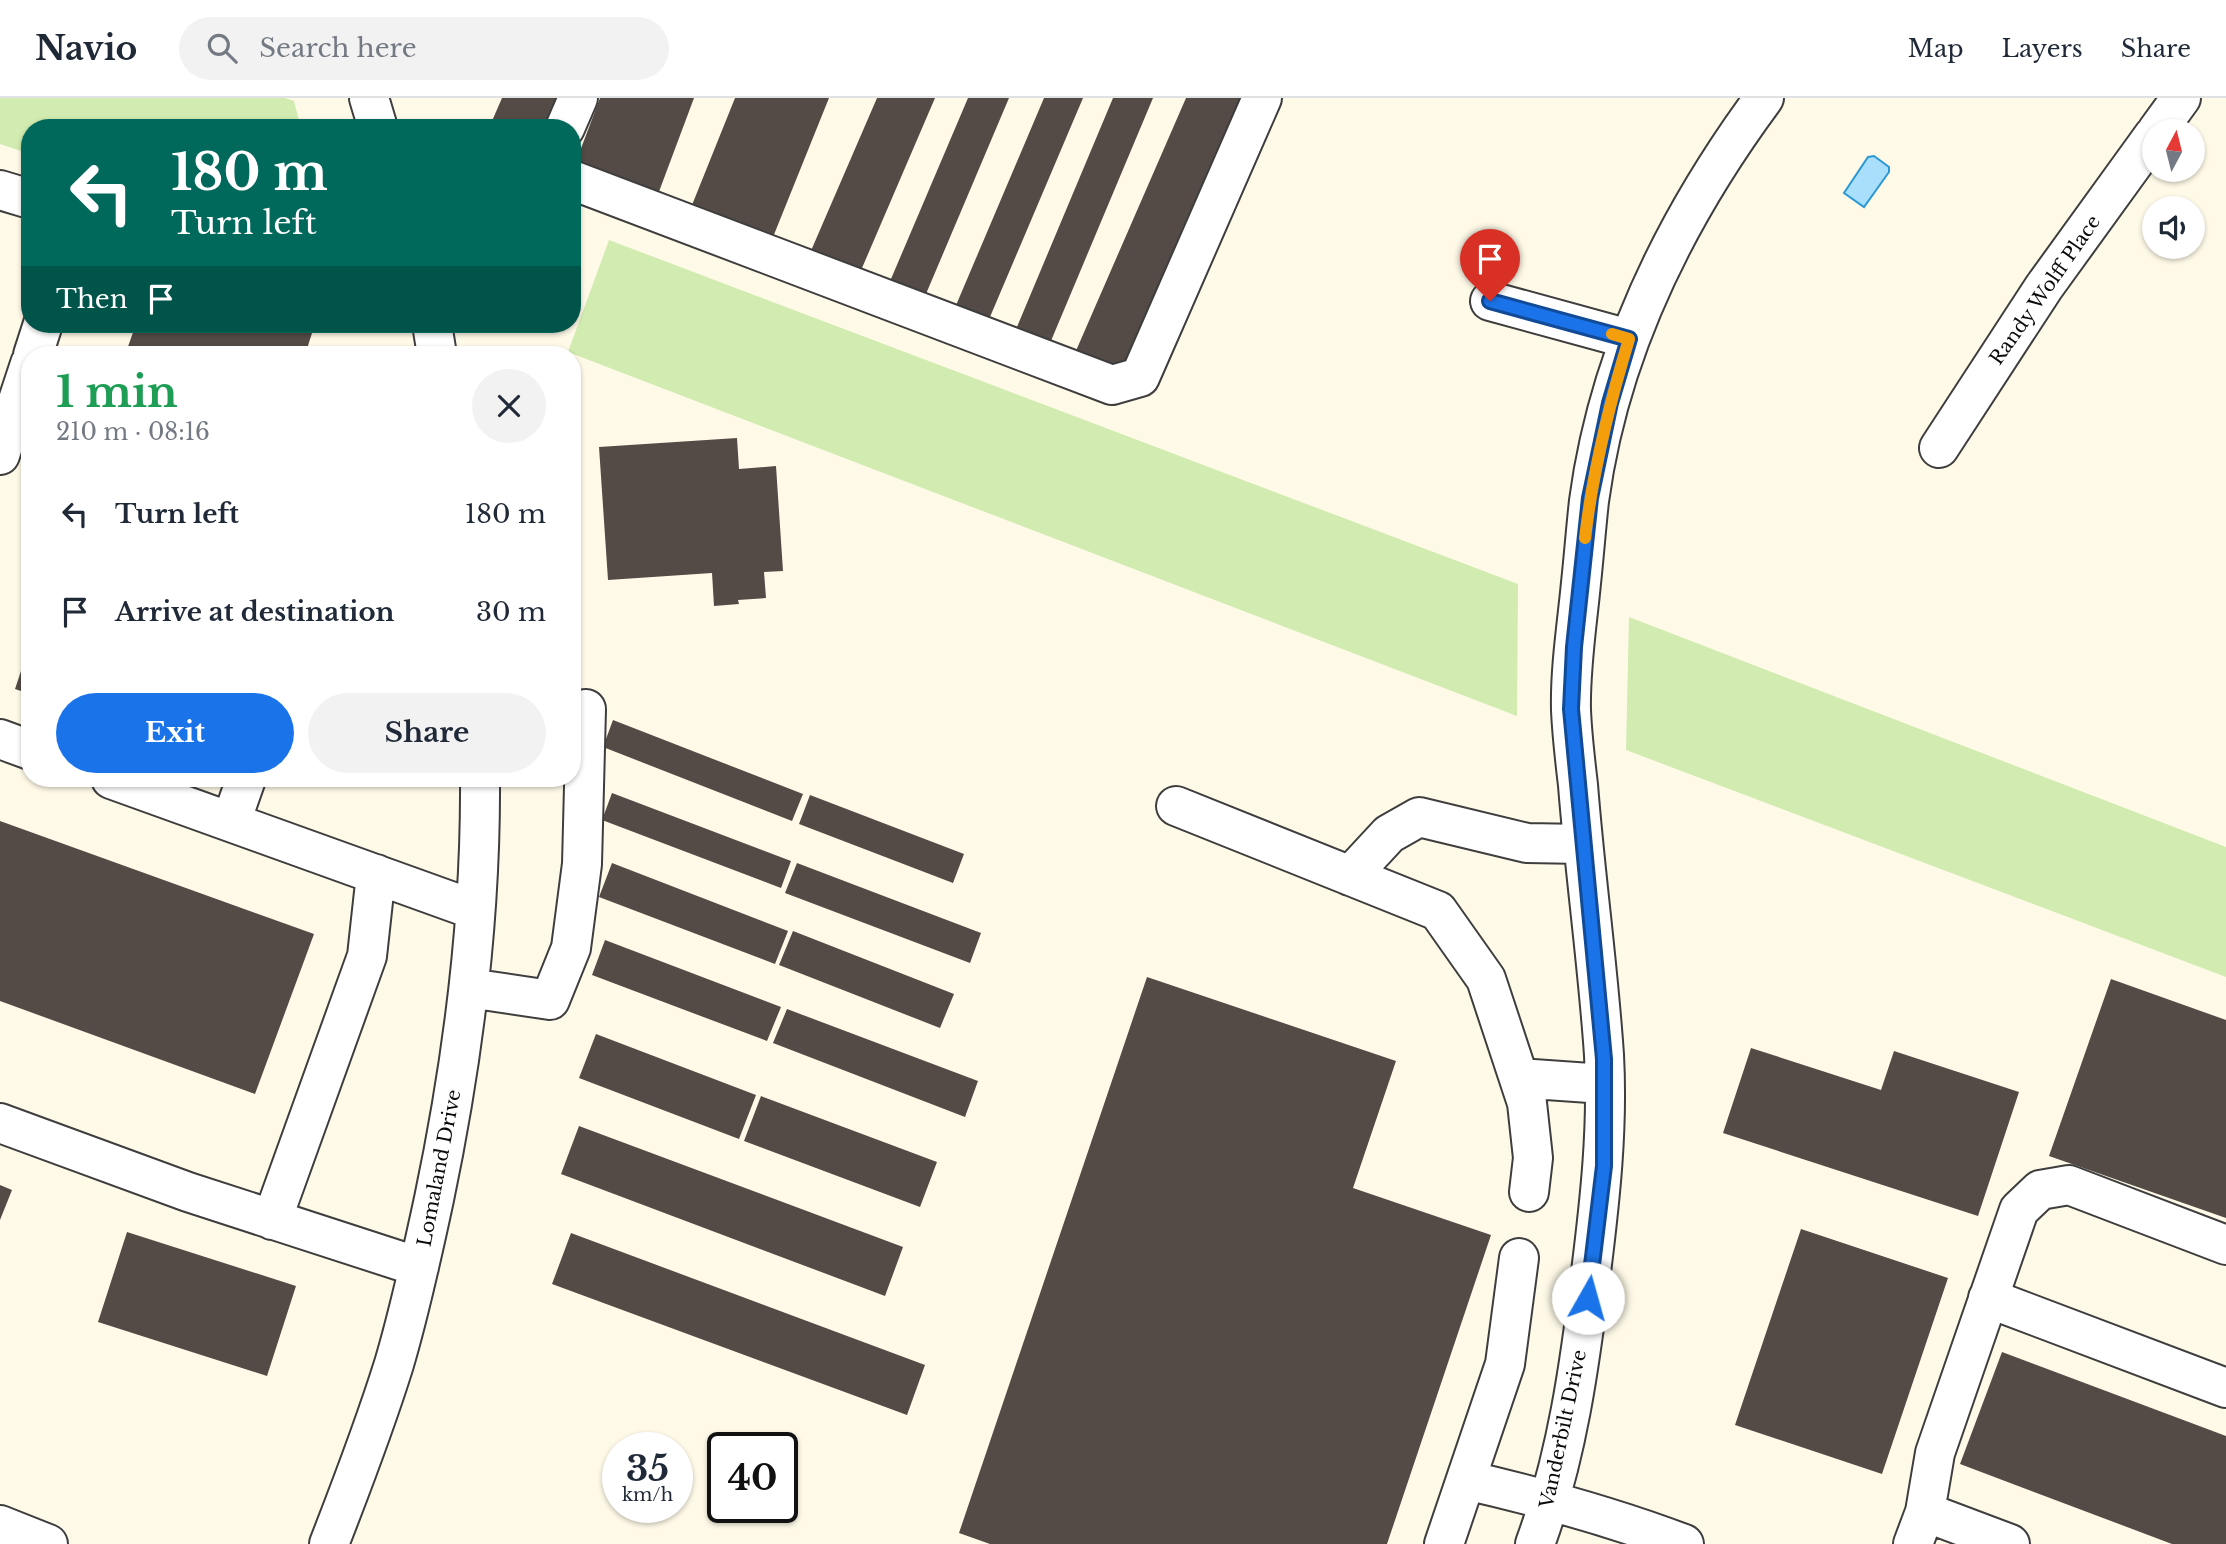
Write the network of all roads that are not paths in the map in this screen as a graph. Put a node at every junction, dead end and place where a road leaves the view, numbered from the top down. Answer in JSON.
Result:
{"nodes":[{"id":1,"x":369,"y":98,"type":"edge"},
{"id":2,"x":578,"y":98,"type":"edge"},
{"id":3,"x":1262,"y":98,"type":"edge"},
{"id":4,"x":1764,"y":98,"type":"edge"},
{"id":5,"x":2181,"y":98,"type":"edge"},
{"id":6,"x":375,"y":119,"type":"edge"},
{"id":7,"x":569,"y":119,"type":"edge"},
{"id":8,"x":2166,"y":119,"type":"edge"},
{"id":9,"x":2142,"y":152,"type":"edge"},
{"id":10,"x":581,"y":183,"type":"edge"},
{"id":11,"x":0,"y":190,"type":"edge"},
{"id":12,"x":21,"y":197,"type":"edge"},
{"id":13,"x":1490,"y":301,"type":"dead end"},
{"id":14,"x":1629,"y":339,"type":"junction"},
{"id":15,"x":21,"y":391,"type":"edge"},
{"id":16,"x":1938,"y":448,"type":"dead end"},
{"id":17,"x":0,"y":455,"type":"edge"},
{"id":18,"x":586,"y":709,"type":"dead end"},
{"id":19,"x":0,"y":739,"type":"edge"},
{"id":20,"x":21,"y":747,"type":"edge"},
{"id":21,"x":133,"y":787,"type":"edge"},
{"id":22,"x":243,"y":787,"type":"edge"},
{"id":23,"x":480,"y":787,"type":"edge"},
{"id":24,"x":1176,"y":806,"type":"dead end"},
{"id":25,"x":231,"y":822,"type":"junction"},
{"id":26,"x":1583,"y":845,"type":"junction"},
{"id":27,"x":376,"y":874,"type":"junction"},
{"id":28,"x":1350,"y":876,"type":"junction"},
{"id":29,"x":475,"y":910,"type":"junction"},
{"id":30,"x":469,"y":988,"type":"junction"},
{"id":31,"x":1519,"y":1078,"type":"junction"},
{"id":32,"x":1604,"y":1084,"type":"junction"},
{"id":33,"x":0,"y":1123,"type":"edge"},
{"id":34,"x":1529,"y":1192,"type":"dead end"},
{"id":35,"x":272,"y":1220,"type":"junction"},
{"id":36,"x":2226,"y":1245,"type":"edge"},
{"id":37,"x":1519,"y":1258,"type":"dead end"},
{"id":38,"x":419,"y":1267,"type":"junction"},
{"id":39,"x":1988,"y":1298,"type":"junction"},
{"id":40,"x":2226,"y":1388,"type":"edge"},
{"id":41,"x":1466,"y":1480,"type":"junction"},
{"id":42,"x":1551,"y":1500,"type":"junction"},
{"id":43,"x":0,"y":1525,"type":"edge"},
{"id":44,"x":1919,"y":1528,"type":"edge"},
{"id":45,"x":48,"y":1544,"type":"edge"},
{"id":46,"x":329,"y":1544,"type":"edge"},
{"id":47,"x":1444,"y":1544,"type":"edge"},
{"id":48,"x":1535,"y":1544,"type":"edge"},
{"id":49,"x":1684,"y":1544,"type":"edge"},
{"id":50,"x":2010,"y":1544,"type":"edge"}],
"edges":[{"from":1,"to":6,"type":"street"},
{"from":2,"to":7,"type":"street"},
{"from":3,"to":10,"type":"street"},
{"from":4,"to":14,"type":"street","name":"Vanderbilt Drive"},
{"from":5,"to":8,"type":"street","name":"Randy Wolff Place"},
{"from":9,"to":16,"type":"street","name":"Randy Wolff Place"},
{"from":11,"to":12,"type":"street"},
{"from":13,"to":14,"type":"street"},
{"from":14,"to":26,"type":"street","name":"Vanderbilt Drive"},
{"from":15,"to":17,"type":"street"},
{"from":18,"to":30,"type":"street"},
{"from":19,"to":20,"type":"street"},
{"from":21,"to":25,"type":"street"},
{"from":22,"to":25,"type":"street"},
{"from":23,"to":29,"type":"street","name":"Lomaland Drive"},
{"from":24,"to":28,"type":"street"},
{"from":25,"to":27,"type":"street"},
{"from":26,"to":28,"type":"street"},
{"from":26,"to":32,"type":"street","name":"Vanderbilt Drive"},
{"from":27,"to":29,"type":"street"},
{"from":27,"to":35,"type":"street"},
{"from":28,"to":31,"type":"street"},
{"from":29,"to":30,"type":"street","name":"Lomaland Drive"},
{"from":30,"to":38,"type":"street","name":"Lomaland Drive"},
{"from":31,"to":32,"type":"street"},
{"from":31,"to":34,"type":"street"},
{"from":32,"to":42,"type":"street","name":"Vanderbilt Drive"},
{"from":33,"to":35,"type":"street"},
{"from":35,"to":38,"type":"street"},
{"from":36,"to":39,"type":"street"},
{"from":37,"to":41,"type":"street"},
{"from":38,"to":46,"type":"street","name":"Lomaland Drive"},
{"from":39,"to":40,"type":"street"},
{"from":39,"to":44,"type":"street"},
{"from":41,"to":42,"type":"street"},
{"from":41,"to":47,"type":"street"},
{"from":42,"to":48,"type":"street","name":"Vanderbilt Drive"},
{"from":42,"to":49,"type":"street"},
{"from":43,"to":45,"type":"street"},
{"from":44,"to":50,"type":"street"}]}
